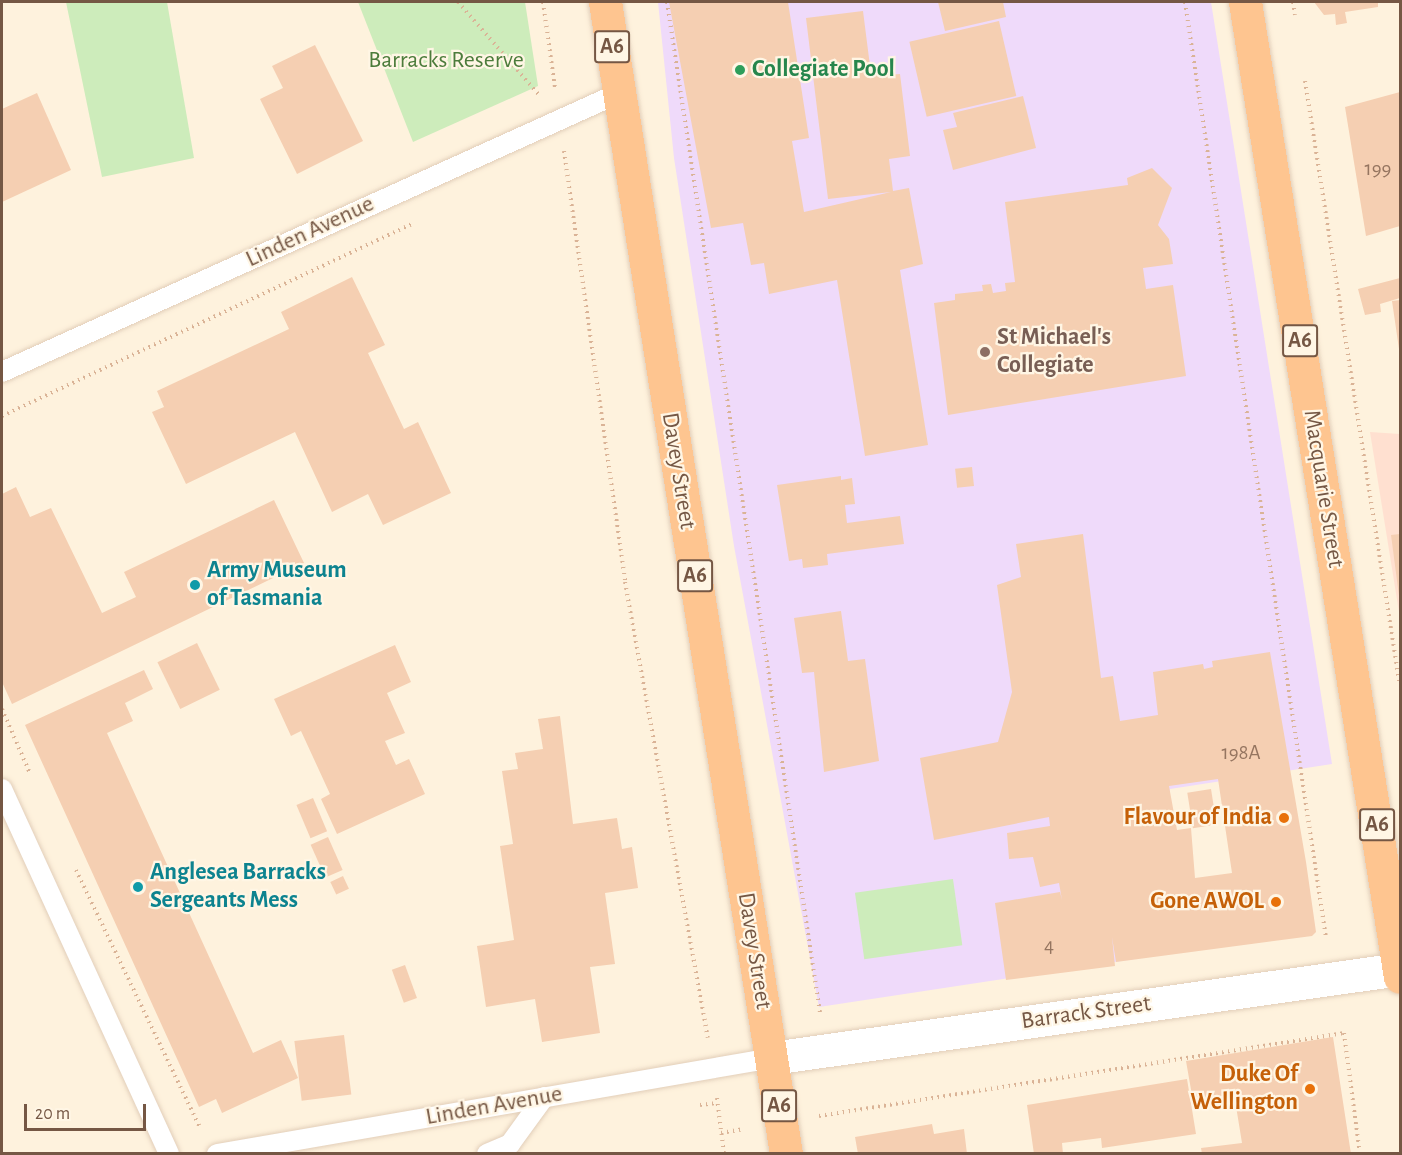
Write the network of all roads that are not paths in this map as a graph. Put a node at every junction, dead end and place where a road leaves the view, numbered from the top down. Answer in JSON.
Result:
{"nodes":[{"id":1,"x":605,"y":2,"type":"edge"},
{"id":2,"x":1245,"y":2,"type":"edge"},
{"id":3,"x":619,"y":93,"type":"junction"},
{"id":4,"x":2,"y":372,"type":"edge"},
{"id":5,"x":2,"y":789,"type":"edge"},
{"id":6,"x":1400,"y":972,"type":"edge"},
{"id":7,"x":772,"y":1058,"type":"junction"},
{"id":8,"x":544,"y":1097,"type":"junction"},
{"id":9,"x":784,"y":1138,"type":"edge"},
{"id":10,"x":170,"y":1154,"type":"edge"},
{"id":11,"x":217,"y":1154,"type":"edge"},
{"id":12,"x":487,"y":1154,"type":"edge"}],
"edges":[{"from":1,"to":3,"type":"highway","name":"Davey Street","number":"A6"},
{"from":2,"to":6,"type":"highway","name":"Macquarie Street","number":"A6"},
{"from":3,"to":4,"type":"lane","name":"Linden Avenue"},
{"from":3,"to":7,"type":"highway","name":"Davey Street","number":"A6"},
{"from":5,"to":10,"type":"lane"},
{"from":6,"to":7,"type":"main road","name":"Barrack Street"},
{"from":7,"to":8,"type":"lane","name":"Linden Avenue"},
{"from":7,"to":9,"type":"highway","name":"Davey Street","number":"A6"},
{"from":8,"to":11,"type":"lane","name":"Linden Avenue"},
{"from":8,"to":12,"type":"lane"}]}
